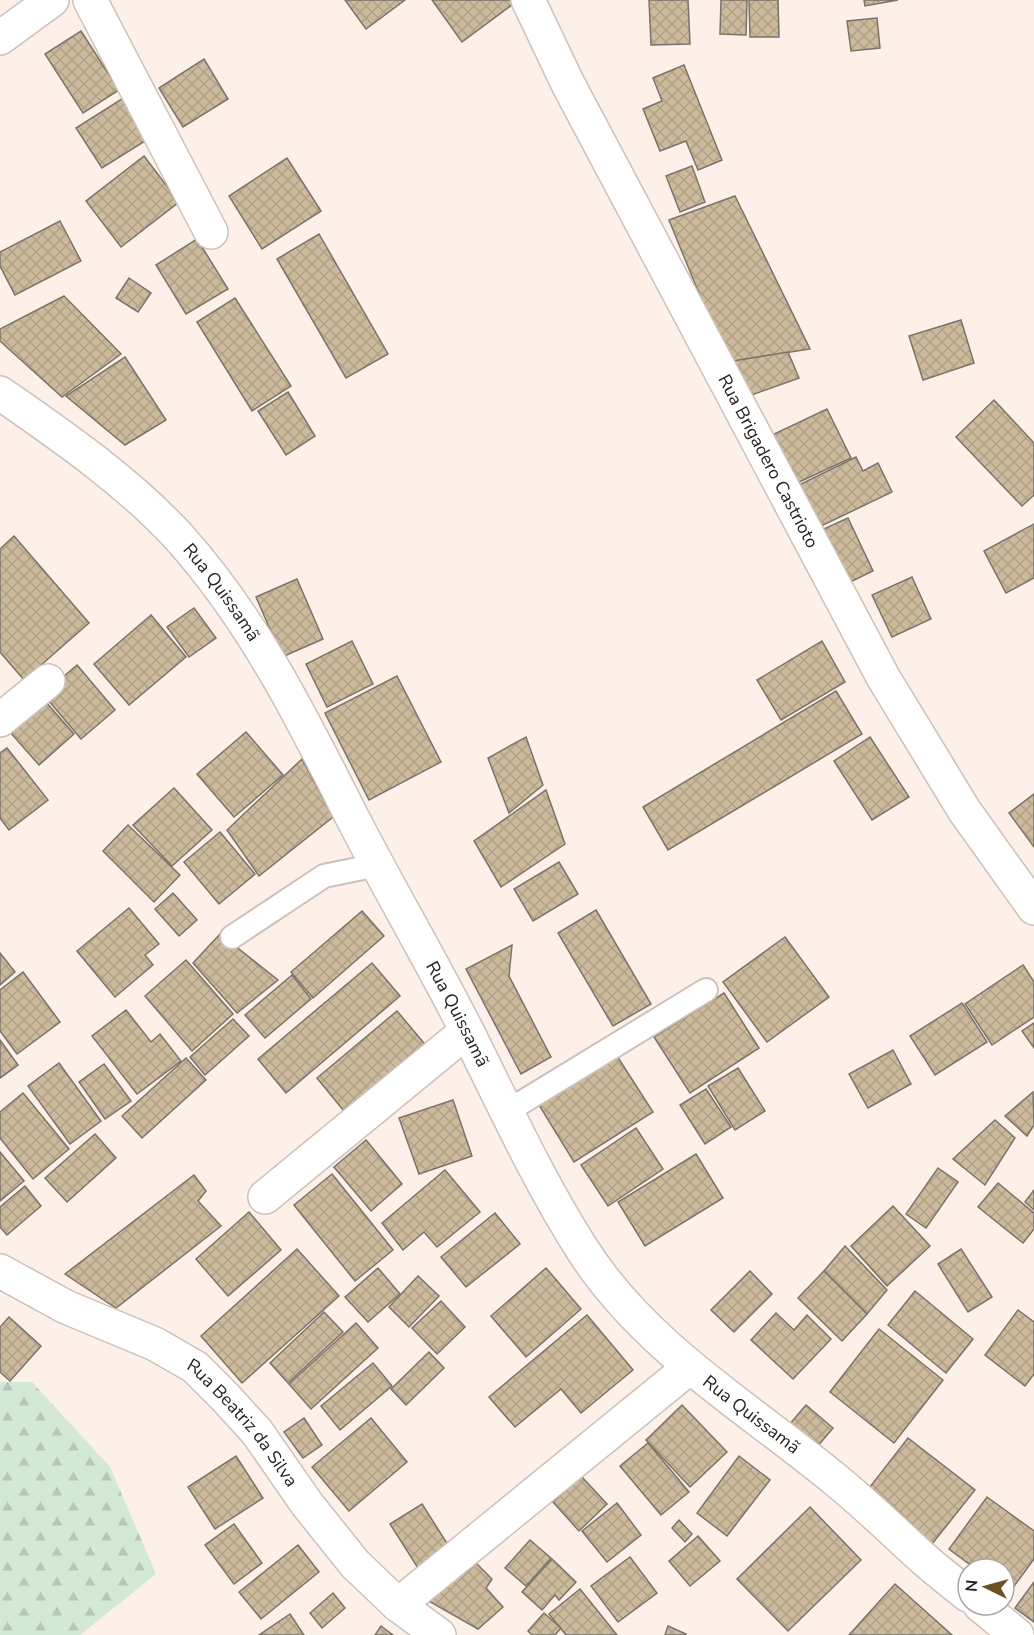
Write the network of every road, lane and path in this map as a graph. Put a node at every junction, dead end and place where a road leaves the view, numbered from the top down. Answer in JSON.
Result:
{"nodes":[{"id":1,"x":52,"y":0,"type":"edge"},
{"id":2,"x":90,"y":0,"type":"edge"},
{"id":3,"x":528,"y":0,"type":"edge"},
{"id":4,"x":0,"y":38,"type":"edge"},
{"id":5,"x":211,"y":232,"type":"dead end"},
{"id":6,"x":0,"y":393,"type":"edge"},
{"id":7,"x":48,"y":681,"type":"dead end"},
{"id":8,"x":0,"y":720,"type":"edge"},
{"id":9,"x":377,"y":865,"type":"junction"},
{"id":10,"x":1034,"y":908,"type":"edge"},
{"id":11,"x":232,"y":937,"type":"dead end"},
{"id":12,"x":706,"y":990,"type":"dead end"},
{"id":13,"x":467,"y":1031,"type":"junction"},
{"id":14,"x":506,"y":1112,"type":"junction"},
{"id":15,"x":265,"y":1197,"type":"dead end"},
{"id":16,"x":0,"y":1271,"type":"edge"},
{"id":17,"x":690,"y":1367,"type":"junction"},
{"id":18,"x":956,"y":1585,"type":"edge"},
{"id":19,"x":398,"y":1605,"type":"junction"},
{"id":20,"x":995,"y":1617,"type":"edge"},
{"id":21,"x":439,"y":1635,"type":"edge"},
{"id":22,"x":1017,"y":1635,"type":"edge"}],
"edges":[{"from":1,"to":4,"type":"street"},
{"from":2,"to":5,"type":"street"},
{"from":3,"to":10,"type":"street","name":"Rua Brigadero Castrioto"},
{"from":6,"to":9,"type":"street","name":"Rua Quissamã"},
{"from":7,"to":8,"type":"street"},
{"from":9,"to":11,"type":"lane"},
{"from":9,"to":13,"type":"street","name":"Rua Quissamã"},
{"from":12,"to":14,"type":"lane"},
{"from":13,"to":14,"type":"street","name":"Rua Quissamã"},
{"from":13,"to":15,"type":"street"},
{"from":14,"to":17,"type":"street","name":"Rua Quissamã"},
{"from":16,"to":19,"type":"street","name":"Rua Beatriz da Silva"},
{"from":17,"to":18,"type":"street","name":"Rua Quissamã"},
{"from":17,"to":19,"type":"street"},
{"from":19,"to":21,"type":"street","name":"Rua Beatriz da Silva"},
{"from":20,"to":22,"type":"street"}]}
